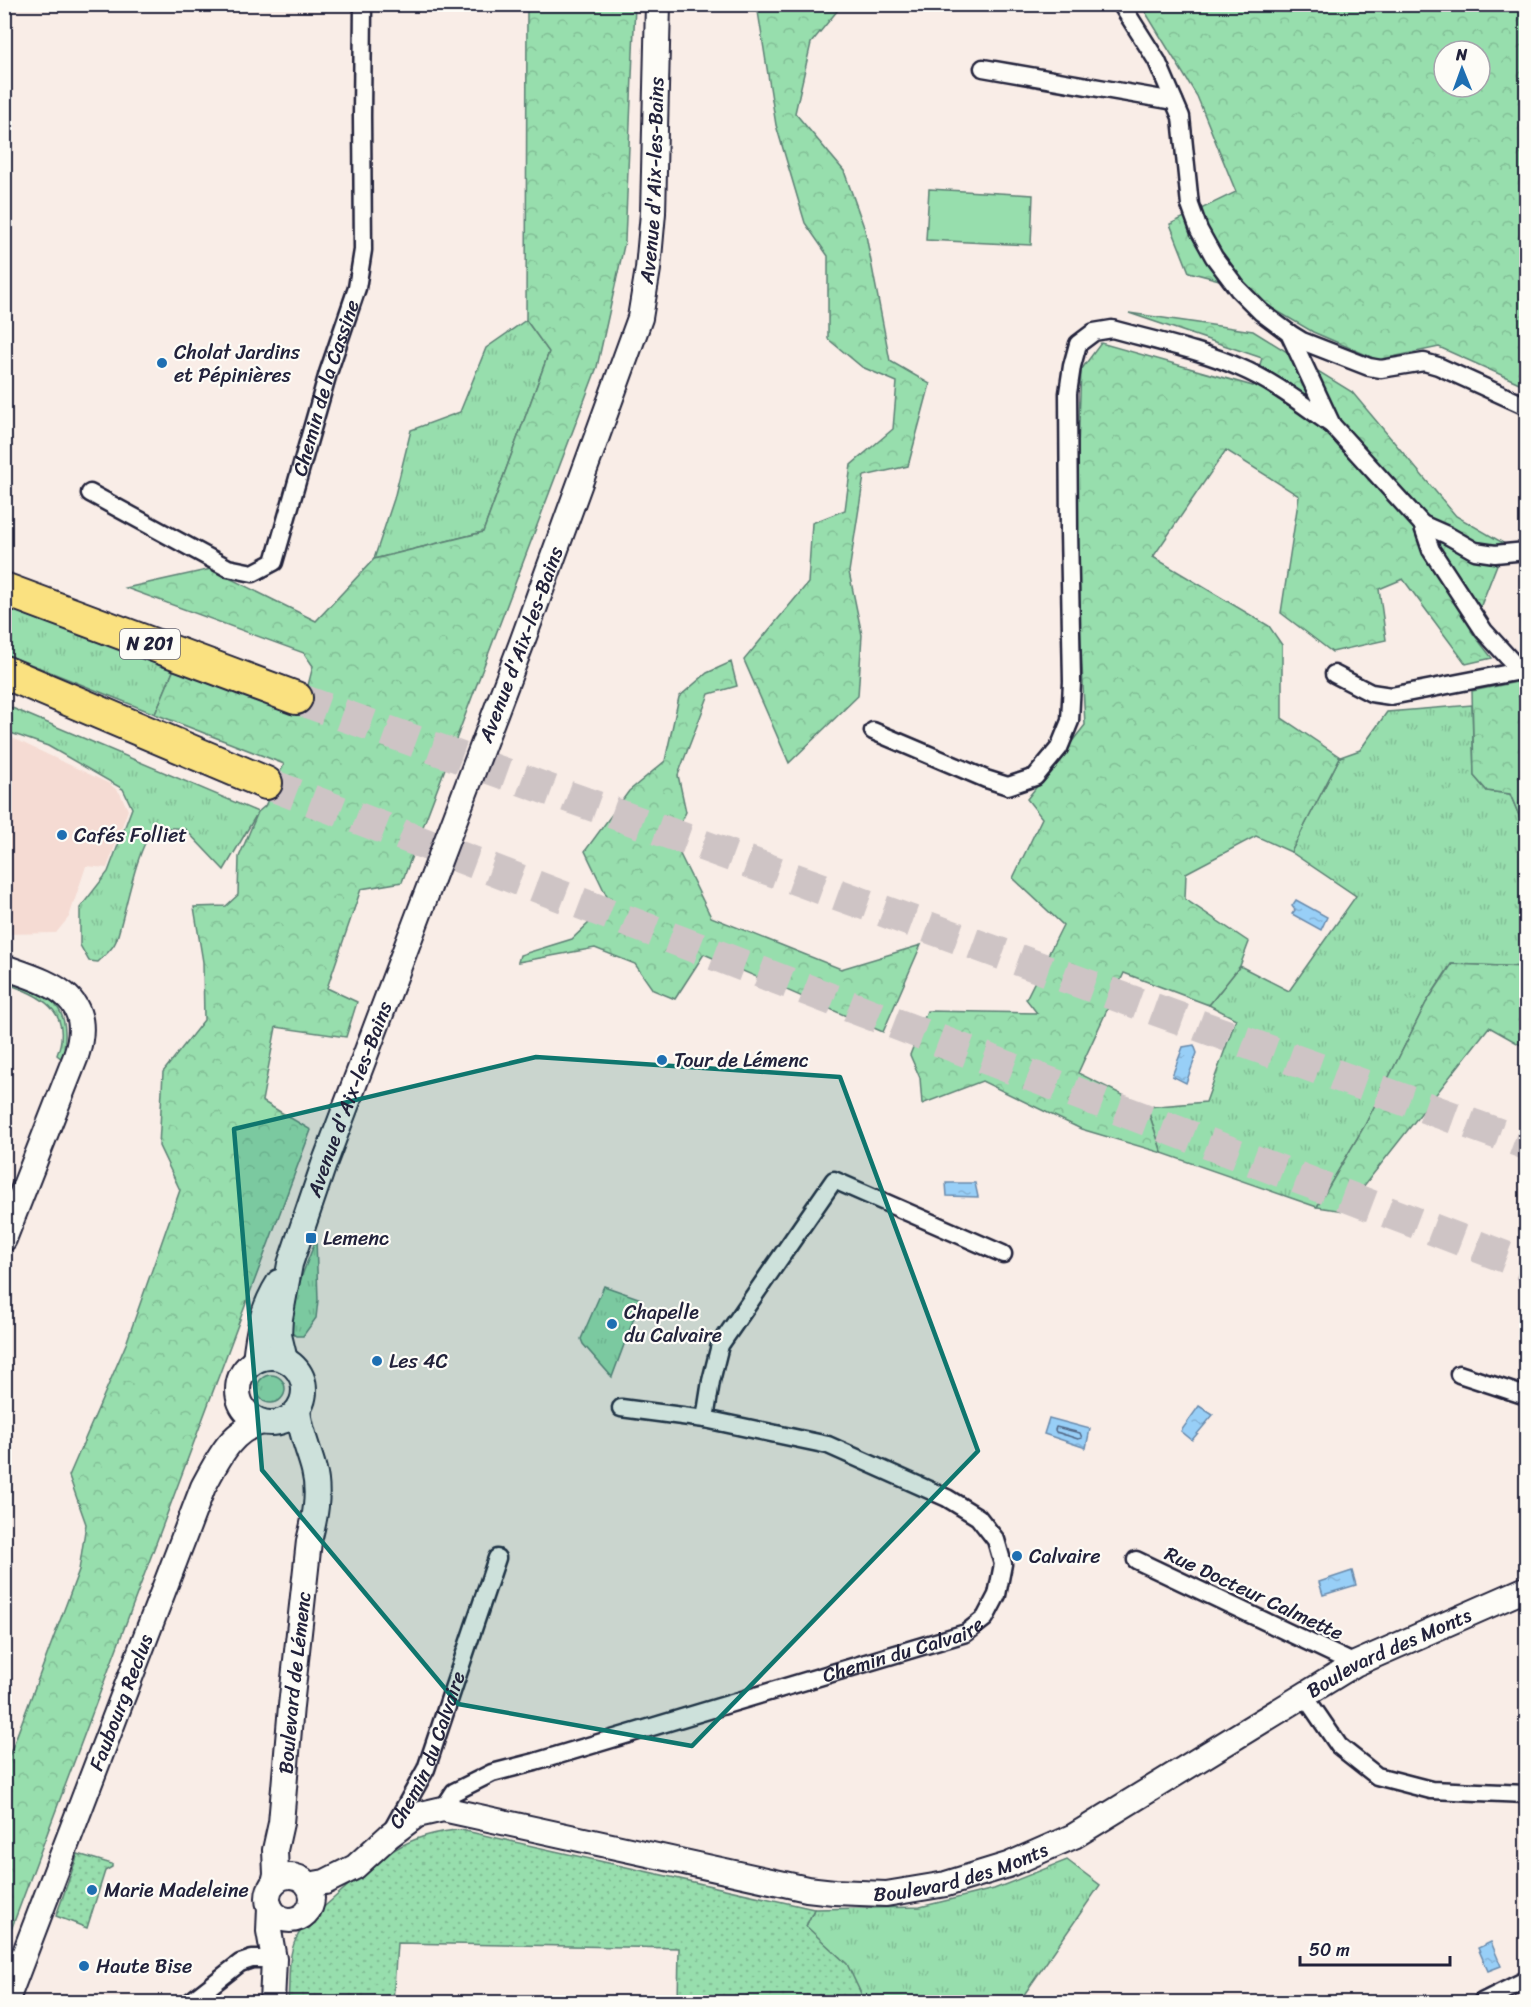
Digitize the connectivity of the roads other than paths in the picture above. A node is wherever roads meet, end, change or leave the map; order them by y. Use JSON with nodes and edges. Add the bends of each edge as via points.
{"nodes":[{"id":1,"x":363,"y":4,"type":"edge"},
{"id":2,"x":658,"y":4,"type":"edge"},
{"id":3,"x":1121,"y":4,"type":"edge"},
{"id":4,"x":983,"y":68,"type":"dead end"},
{"id":5,"x":1174,"y":101,"type":"junction"},
{"id":6,"x":1289,"y":333,"type":"junction"},
{"id":7,"x":1527,"y":406,"type":"edge"},
{"id":8,"x":1332,"y":425,"type":"junction"},
{"id":9,"x":90,"y":493,"type":"dead end"},
{"id":10,"x":1422,"y":524,"type":"junction"},
{"id":11,"x":1527,"y":551,"type":"edge"},
{"id":12,"x":4,"y":589,"type":"edge"},
{"id":13,"x":4,"y":672,"type":"edge"},
{"id":14,"x":1334,"y":674,"type":"dead end"},
{"id":15,"x":1523,"y":674,"type":"edge"},
{"id":16,"x":296,"y":698,"type":"tunnel mouth"},
{"id":17,"x":873,"y":731,"type":"dead end"},
{"id":18,"x":266,"y":783,"type":"tunnel mouth"},
{"id":19,"x":4,"y":967,"type":"edge"},
{"id":20,"x":4,"y":1239,"type":"edge"},
{"id":21,"x":1003,"y":1254,"type":"dead end"},
{"id":22,"x":290,"y":1264,"type":"junction"},
{"id":23,"x":285,"y":1360,"type":"junction"},
{"id":24,"x":255,"y":1361,"type":"junction"},
{"id":25,"x":1459,"y":1374,"type":"dead end"},
{"id":26,"x":1527,"y":1396,"type":"edge"},
{"id":27,"x":621,"y":1408,"type":"dead end"},
{"id":28,"x":298,"y":1410,"type":"junction"},
{"id":29,"x":705,"y":1419,"type":"junction"},
{"id":30,"x":267,"y":1423,"type":"junction"},
{"id":31,"x":309,"y":1541,"type":"junction"},
{"id":32,"x":497,"y":1558,"type":"dead end"},
{"id":33,"x":1136,"y":1560,"type":"dead end"},
{"id":34,"x":1527,"y":1589,"type":"edge"},
{"id":35,"x":1355,"y":1664,"type":"junction"},
{"id":36,"x":1304,"y":1695,"type":"junction"},
{"id":37,"x":1527,"y":1794,"type":"edge"},
{"id":38,"x":443,"y":1809,"type":"junction"},
{"id":39,"x":389,"y":1836,"type":"junction"},
{"id":40,"x":296,"y":1894,"type":"junction"},
{"id":41,"x":273,"y":1959,"type":"junction"},
{"id":42,"x":1527,"y":1980,"type":"edge"},
{"id":43,"x":6,"y":2002,"type":"edge"},
{"id":44,"x":190,"y":2002,"type":"edge"},
{"id":45,"x":272,"y":2002,"type":"edge"},
{"id":46,"x":1482,"y":2002,"type":"edge"}],
"edges":[{"from":1,"to":9,"type":"street","name":"Chemin de la Cassine","via":[[363,250],[357,288],[328,373],[274,562],[253,573],[228,568]]},
{"from":2,"to":22,"type":"main road","name":"Avenue d'Aix-les-Bains","via":[[653,213],[640,318]]},
{"from":3,"to":5,"type":"street","via":[[1157,61]]},
{"from":4,"to":5,"type":"street"},
{"from":5,"to":6,"type":"street","via":[[1181,117],[1190,205],[1199,230],[1238,289]]},
{"from":6,"to":7,"type":"street","via":[[1369,367],[1381,369],[1424,362],[1438,366]]},
{"from":6,"to":8,"type":"street"},
{"from":8,"to":10,"type":"street"},
{"from":8,"to":17,"type":"street","via":[[1265,380],[1214,357],[1112,329],[1094,332],[1078,344],[1068,393],[1072,682],[1070,721],[1059,748],[1035,777],[1008,786]]},
{"from":10,"to":11,"type":"street","via":[[1474,550],[1495,555]]},
{"from":10,"to":15,"type":"street","via":[[1431,550],[1484,631]]},
{"from":12,"to":16,"type":"highway","number":"N 201"},
{"from":13,"to":18,"type":"highway"},
{"from":14,"to":15,"type":"street","via":[[1371,693],[1391,696]]},
{"from":19,"to":20,"type":"main road","via":[[57,987],[71,998],[81,1018],[81,1042]]},
{"from":21,"to":29,"type":"street","via":[[834,1180],[720,1345]]},
{"from":22,"to":23,"type":"main road","name":"Avenue d'Aix-les-Bains","via":[[279,1335]]},
{"from":22,"to":24,"type":"main road","name":"Avenue d'Aix-les-Bains","via":[[262,1315]]},
{"from":23,"to":24,"type":"main road","via":[[275,1357]]},
{"from":23,"to":28,"type":"main road","via":[[302,1377],[303,1400]]},
{"from":24,"to":30,"type":"main road","via":[[240,1377],[238,1397],[251,1417]]},
{"from":25,"to":26,"type":"street"},
{"from":27,"to":29,"type":"street","name":"Chemin du Calvaire"},
{"from":28,"to":30,"type":"main road","via":[[282,1422]]},
{"from":28,"to":31,"type":"main road","name":"Boulevard de Lémenc","via":[[317,1486],[316,1515]]},
{"from":29,"to":38,"type":"street","name":"Chemin du Calvaire","via":[[828,1444],[947,1498],[978,1517],[996,1540],[1003,1564],[997,1595],[985,1618],[966,1633],[492,1773],[454,1792]]},
{"from":30,"to":31,"type":"main road","name":"Boulevard de Lémenc","via":[[302,1466]]},
{"from":30,"to":43,"type":"main road","name":"Faubourg Reclus","via":[[250,1426],[226,1446],[203,1487]]},
{"from":31,"to":40,"type":"main road","name":"Boulevard de Lémenc","via":[[281,1823],[275,1850],[276,1874]]},
{"from":32,"to":39,"type":"street","name":"Chemin du Calvaire","via":[[426,1769]]},
{"from":33,"to":35,"type":"street","name":"Rue Docteur Calmette"},
{"from":34,"to":35,"type":"main road","name":"Boulevard des Monts"},
{"from":35,"to":36,"type":"main road","name":"Boulevard des Monts"},
{"from":36,"to":37,"type":"street","via":[[1340,1746],[1377,1776],[1431,1790]]},
{"from":36,"to":38,"type":"main road","name":"Boulevard des Monts","via":[[1074,1836],[1008,1865],[946,1884],[886,1893],[807,1889]]},
{"from":38,"to":39,"type":"main road","name":"Boulevard des Monts","via":[[417,1815]]},
{"from":39,"to":40,"type":"main road","name":"Boulevard des Monts","via":[[354,1867],[344,1884],[319,1904]]},
{"from":40,"to":41,"type":"main road"},
{"from":40,"to":41,"type":"main road","via":[[286,1919],[270,1907]]},
{"from":41,"to":44,"type":"street","via":[[240,1963]]},
{"from":41,"to":45,"type":"main road"},
{"from":42,"to":46,"type":"street"}]}
